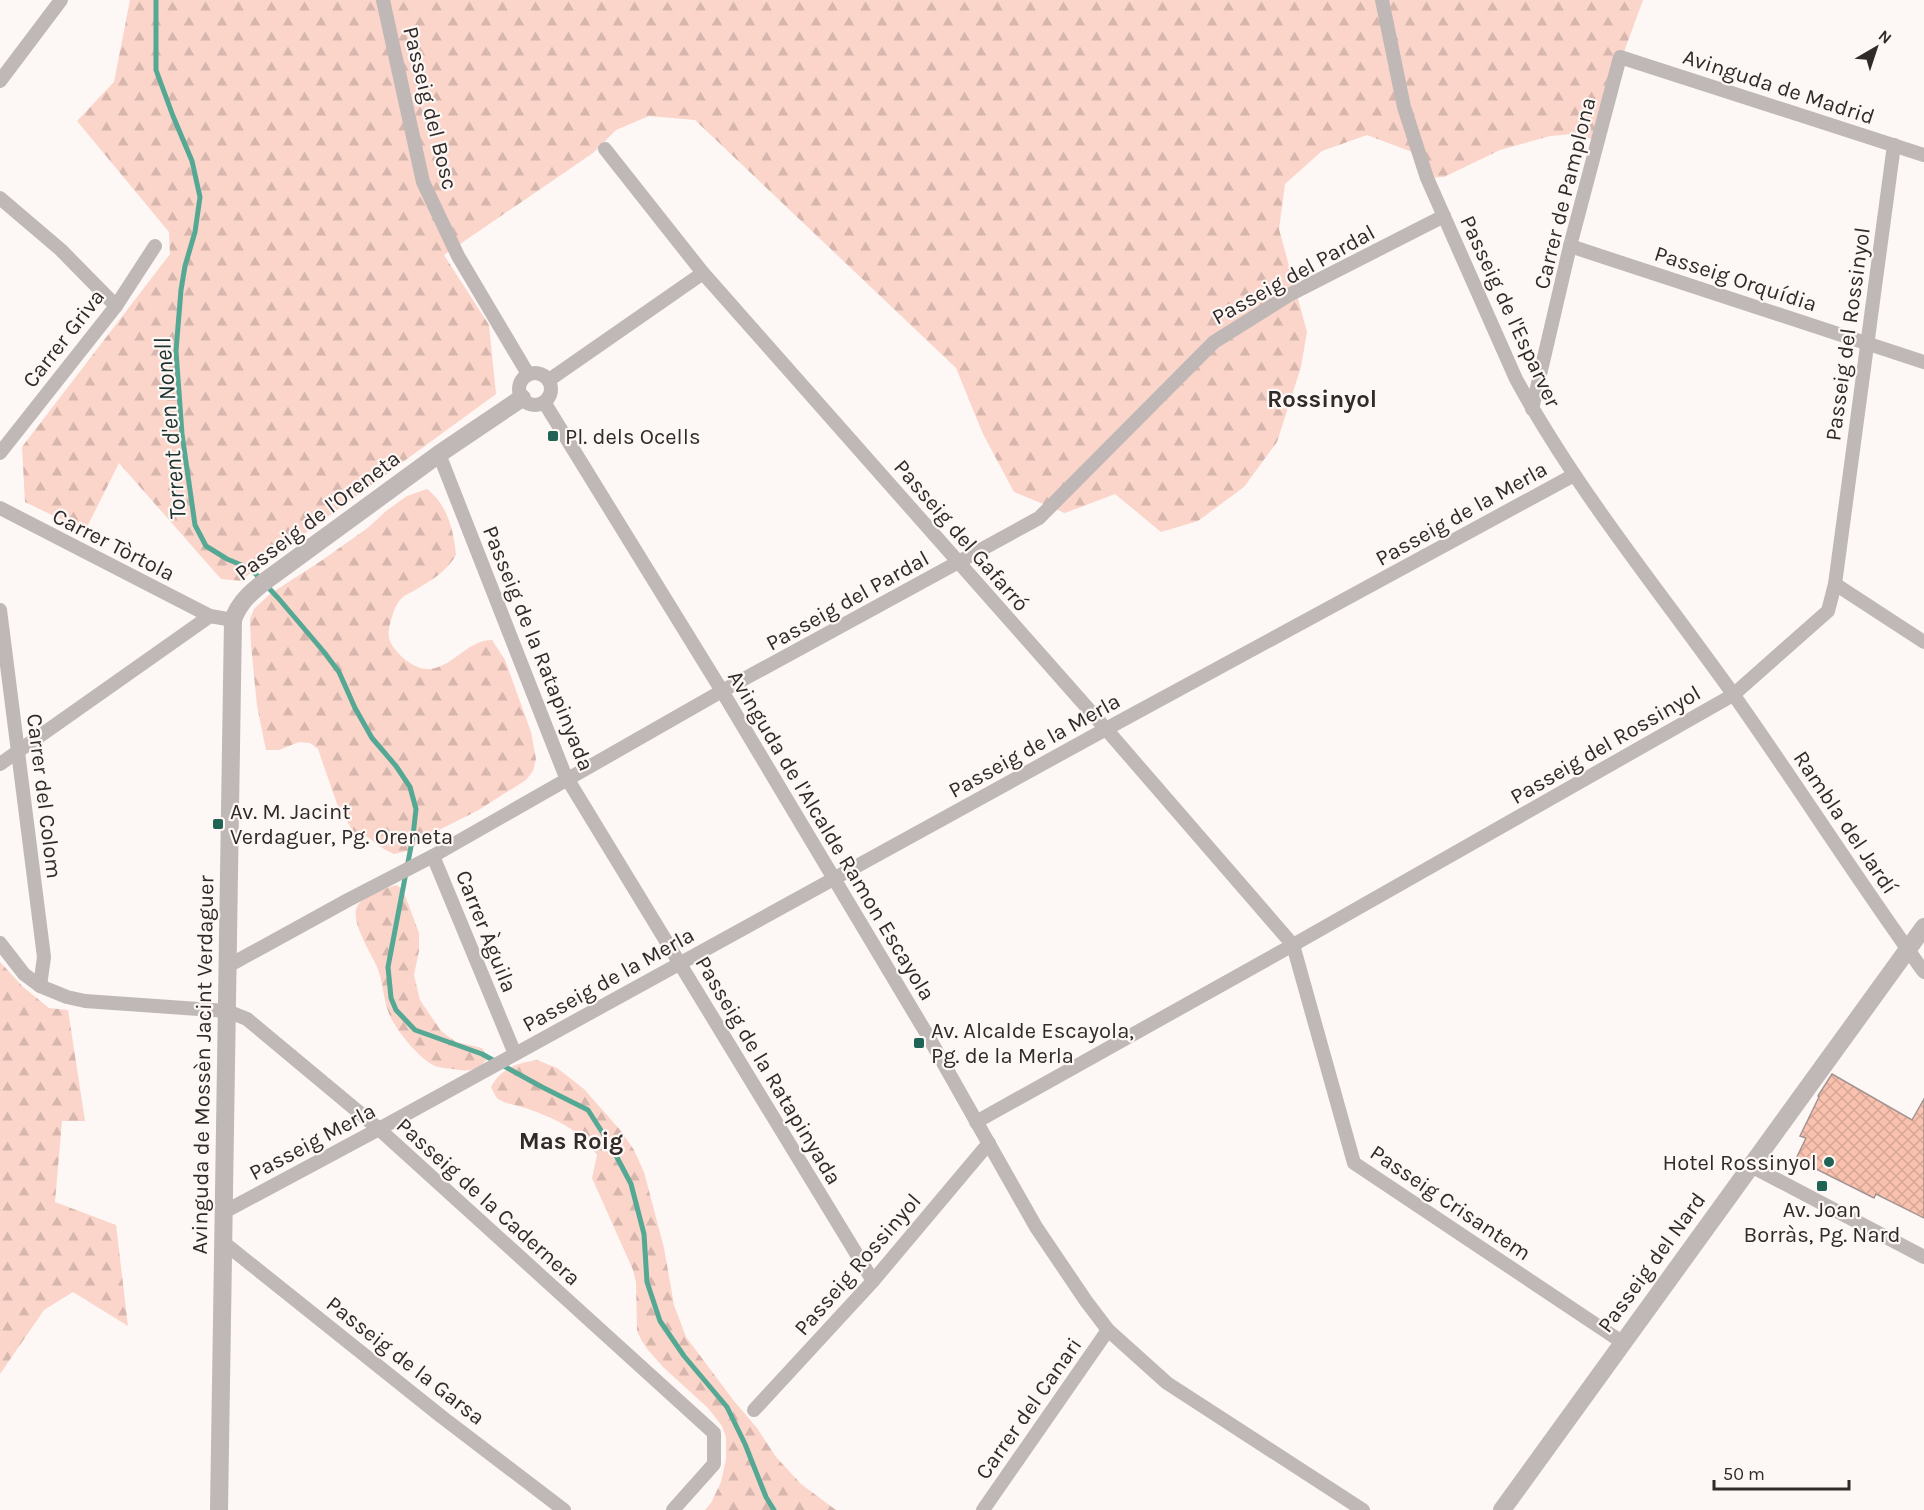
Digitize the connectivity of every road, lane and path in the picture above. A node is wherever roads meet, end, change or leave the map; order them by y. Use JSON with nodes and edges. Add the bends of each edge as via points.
{"nodes":[{"id":1,"x":61,"y":0,"type":"edge"},
{"id":2,"x":383,"y":0,"type":"edge"},
{"id":3,"x":1382,"y":0,"type":"edge"},
{"id":4,"x":1620,"y":57,"type":"joint"},
{"id":5,"x":0,"y":81,"type":"edge"},
{"id":6,"x":1894,"y":145,"type":"junction"},
{"id":7,"x":605,"y":149,"type":"dead end"},
{"id":8,"x":1924,"y":155,"type":"edge"},
{"id":9,"x":0,"y":198,"type":"edge"},
{"id":10,"x":1444,"y":216,"type":"junction"},
{"id":11,"x":155,"y":246,"type":"dead end"},
{"id":12,"x":1570,"y":246,"type":"junction"},
{"id":13,"x":703,"y":273,"type":"junction"},
{"id":14,"x":116,"y":306,"type":"junction"},
{"id":15,"x":1867,"y":344,"type":"junction"},
{"id":16,"x":1924,"y":362,"type":"edge"},
{"id":17,"x":528,"y":374,"type":"junction"},
{"id":18,"x":549,"y":380,"type":"junction"},
{"id":19,"x":522,"y":398,"type":"junction"},
{"id":20,"x":544,"y":402,"type":"junction"},
{"id":21,"x":1532,"y":409,"type":"junction"},
{"id":22,"x":0,"y":453,"type":"edge"},
{"id":23,"x":439,"y":454,"type":"junction"},
{"id":24,"x":1574,"y":475,"type":"junction"},
{"id":25,"x":0,"y":508,"type":"edge"},
{"id":26,"x":959,"y":562,"type":"junction"},
{"id":27,"x":1835,"y":584,"type":"junction"},
{"id":28,"x":0,"y":610,"type":"edge"},
{"id":29,"x":210,"y":616,"type":"junction"},
{"id":30,"x":233,"y":620,"type":"junction"},
{"id":31,"x":1924,"y":642,"type":"edge"},
{"id":32,"x":722,"y":691,"type":"junction"},
{"id":33,"x":1733,"y":695,"type":"junction"},
{"id":34,"x":1106,"y":729,"type":"junction"},
{"id":35,"x":18,"y":752,"type":"junction"},
{"id":36,"x":0,"y":764,"type":"edge"},
{"id":37,"x":568,"y":780,"type":"junction"},
{"id":38,"x":434,"y":856,"type":"junction"},
{"id":39,"x":834,"y":880,"type":"junction"},
{"id":40,"x":1924,"y":927,"type":"edge"},
{"id":41,"x":0,"y":943,"type":"edge"},
{"id":42,"x":1293,"y":945,"type":"junction"},
{"id":43,"x":1908,"y":949,"type":"junction"},
{"id":44,"x":680,"y":964,"type":"junction"},
{"id":45,"x":228,"y":966,"type":"junction"},
{"id":46,"x":1924,"y":972,"type":"edge"},
{"id":47,"x":40,"y":987,"type":"junction"},
{"id":48,"x":227,"y":1011,"type":"junction"},
{"id":49,"x":515,"y":1054,"type":"junction"},
{"id":50,"x":976,"y":1122,"type":"junction"},
{"id":51,"x":379,"y":1129,"type":"junction"},
{"id":52,"x":989,"y":1143,"type":"junction"},
{"id":53,"x":1751,"y":1166,"type":"junction"},
{"id":54,"x":224,"y":1212,"type":"junction"},
{"id":55,"x":223,"y":1242,"type":"junction"},
{"id":56,"x":1924,"y":1257,"type":"edge"},
{"id":57,"x":873,"y":1281,"type":"junction"},
{"id":58,"x":1108,"y":1330,"type":"junction"},
{"id":59,"x":1622,"y":1342,"type":"junction"},
{"id":60,"x":754,"y":1410,"type":"dead end"},
{"id":61,"x":219,"y":1510,"type":"edge"},
{"id":62,"x":564,"y":1510,"type":"edge"},
{"id":63,"x":673,"y":1510,"type":"edge"},
{"id":64,"x":983,"y":1510,"type":"edge"},
{"id":65,"x":1363,"y":1510,"type":"edge"},
{"id":66,"x":1502,"y":1510,"type":"edge"}],
"edges":[{"from":1,"to":5,"type":"street"},
{"from":2,"to":17,"type":"street","name":"Passeig del Bosc","via":[[423,182],[458,256]]},
{"from":3,"to":10,"type":"street","name":"Passeig de l'Esparver","via":[[1404,106]]},
{"from":4,"to":6,"type":"street","name":"Avinguda de Madrid"},
{"from":4,"to":12,"type":"street","name":"Carrer de Pamplona"},
{"from":6,"to":8,"type":"street","name":"Avinguda de Madrid"},
{"from":6,"to":15,"type":"street","name":"Passeig del Rossinyol"},
{"from":7,"to":13,"type":"street","name":"Passeig del Gafarró"},
{"from":9,"to":14,"type":"street","via":[[61,250]]},
{"from":10,"to":21,"type":"street","name":"Passeig de l'Esparver"},
{"from":10,"to":26,"type":"street","name":"Passeig del Pardal","via":[[1289,295],[1214,342],[1039,518]]},
{"from":11,"to":14,"type":"street","name":"Carrer Griva"},
{"from":12,"to":15,"type":"street","name":"Passeig Orquídia"},
{"from":12,"to":21,"type":"street","name":"Carrer de Pamplona"},
{"from":13,"to":18,"type":"street"},
{"from":13,"to":26,"type":"street","name":"Passeig del Gafarró"},
{"from":14,"to":22,"type":"street","name":"Carrer Griva"},
{"from":15,"to":16,"type":"street","name":"Passeig Orquídia"},
{"from":15,"to":27,"type":"street","name":"Passeig del Rossinyol"},
{"from":17,"to":18,"type":"street","via":[[542,374]]},
{"from":17,"to":19,"type":"street","via":[[519,384]]},
{"from":18,"to":20,"type":"street","via":[[551,392]]},
{"from":19,"to":20,"type":"street","via":[[532,404]]},
{"from":19,"to":23,"type":"street","name":"Passeig de l'Oreneta"},
{"from":20,"to":32,"type":"street","name":"Avinguda de l'Alcalde Ramon Escayola"},
{"from":21,"to":24,"type":"street","name":"Passeig de l'Esparver"},
{"from":23,"to":30,"type":"street","name":"Passeig de l'Oreneta","via":[[262,584],[237,608]]},
{"from":23,"to":37,"type":"street","name":"Passeig de la Ratapinyada"},
{"from":24,"to":33,"type":"street","name":"Passeig de l'Esparver"},
{"from":24,"to":34,"type":"street","name":"Passeig de la Merla"},
{"from":25,"to":29,"type":"street","name":"Carrer Tòrtola"},
{"from":26,"to":32,"type":"street","name":"Passeig del Pardal"},
{"from":26,"to":34,"type":"street","name":"Passeig del Gafarró"},
{"from":27,"to":31,"type":"street"},
{"from":27,"to":33,"type":"street","name":"Passeig del Rossinyol","via":[[1828,611]]},
{"from":28,"to":35,"type":"street","name":"Carrer del Colom"},
{"from":29,"to":30,"type":"street"},
{"from":29,"to":35,"type":"street"},
{"from":30,"to":45,"type":"street","name":"Avinguda de Mossèn Jacint Verdaguer"},
{"from":32,"to":37,"type":"street","name":"Passeig del Pardal"},
{"from":32,"to":39,"type":"street","name":"Avinguda de l'Alcalde Ramon Escayola"},
{"from":33,"to":42,"type":"street","name":"Passeig del Rossinyol"},
{"from":33,"to":43,"type":"street","name":"Rambla del Jardí"},
{"from":34,"to":39,"type":"street","name":"Passeig de la Merla"},
{"from":34,"to":42,"type":"street","name":"Passeig del Gafarró"},
{"from":35,"to":36,"type":"street"},
{"from":35,"to":47,"type":"street","name":"Carrer del Colom","via":[[44,957]]},
{"from":37,"to":38,"type":"street","name":"Passeig del Pardal"},
{"from":37,"to":44,"type":"street","name":"Passeig de la Ratapinyada"},
{"from":38,"to":45,"type":"street","name":"Passeig del Pardal"},
{"from":38,"to":49,"type":"street","name":"Carrer Àguila"},
{"from":39,"to":44,"type":"street","name":"Passeig de la Merla"},
{"from":39,"to":50,"type":"street","name":"Avinguda de l'Alcalde Ramon Escayola"},
{"from":40,"to":43,"type":"street","name":"Passeig del Nard"},
{"from":41,"to":47,"type":"street","via":[[24,974]]},
{"from":42,"to":50,"type":"street","name":"Passeig del Rossinyol"},
{"from":42,"to":59,"type":"street","name":"Passeig Crisantem","via":[[1354,1163]]},
{"from":43,"to":46,"type":"street","name":"Rambla del Jardí"},
{"from":43,"to":53,"type":"street","name":"Passeig del Nard"},
{"from":44,"to":49,"type":"street","name":"Passeig de la Merla"},
{"from":44,"to":57,"type":"street","name":"Passeig de la Ratapinyada"},
{"from":45,"to":48,"type":"street","name":"Avinguda de Mossèn Jacint Verdaguer"},
{"from":47,"to":48,"type":"street","via":[[85,1001]]},
{"from":48,"to":51,"type":"street","name":"Passeig de la Cadernera","via":[[247,1019]]},
{"from":48,"to":54,"type":"street","name":"Avinguda de Mossèn Jacint Verdaguer"},
{"from":49,"to":51,"type":"street","name":"Passeig Merla"},
{"from":50,"to":52,"type":"street","name":"Avinguda de l'Alcalde Ramon Escayola"},
{"from":51,"to":54,"type":"street","name":"Passeig Merla"},
{"from":51,"to":63,"type":"street","name":"Passeig de la Cadernera","via":[[714,1433],[714,1464]]},
{"from":52,"to":57,"type":"street","name":"Passeig Rossinyol"},
{"from":52,"to":58,"type":"street","name":"Avinguda de l'Alcalde Ramon Escayola","via":[[1036,1227]]},
{"from":53,"to":56,"type":"street"},
{"from":53,"to":59,"type":"street","name":"Passeig del Nard"},
{"from":54,"to":55,"type":"street","name":"Avinguda de Mossèn Jacint Verdaguer"},
{"from":55,"to":61,"type":"street","name":"Avinguda de Mossèn Jacint Verdaguer"},
{"from":55,"to":62,"type":"street","name":"Passeig de la Garsa"},
{"from":57,"to":60,"type":"street","name":"Passeig Rossinyol"},
{"from":58,"to":64,"type":"street","name":"Carrer del Canari"},
{"from":58,"to":65,"type":"street","name":"Avinguda de l'Alcalde Ramon Escayola","via":[[1167,1383]]},
{"from":59,"to":66,"type":"street","name":"Passeig del Nard"}]}
